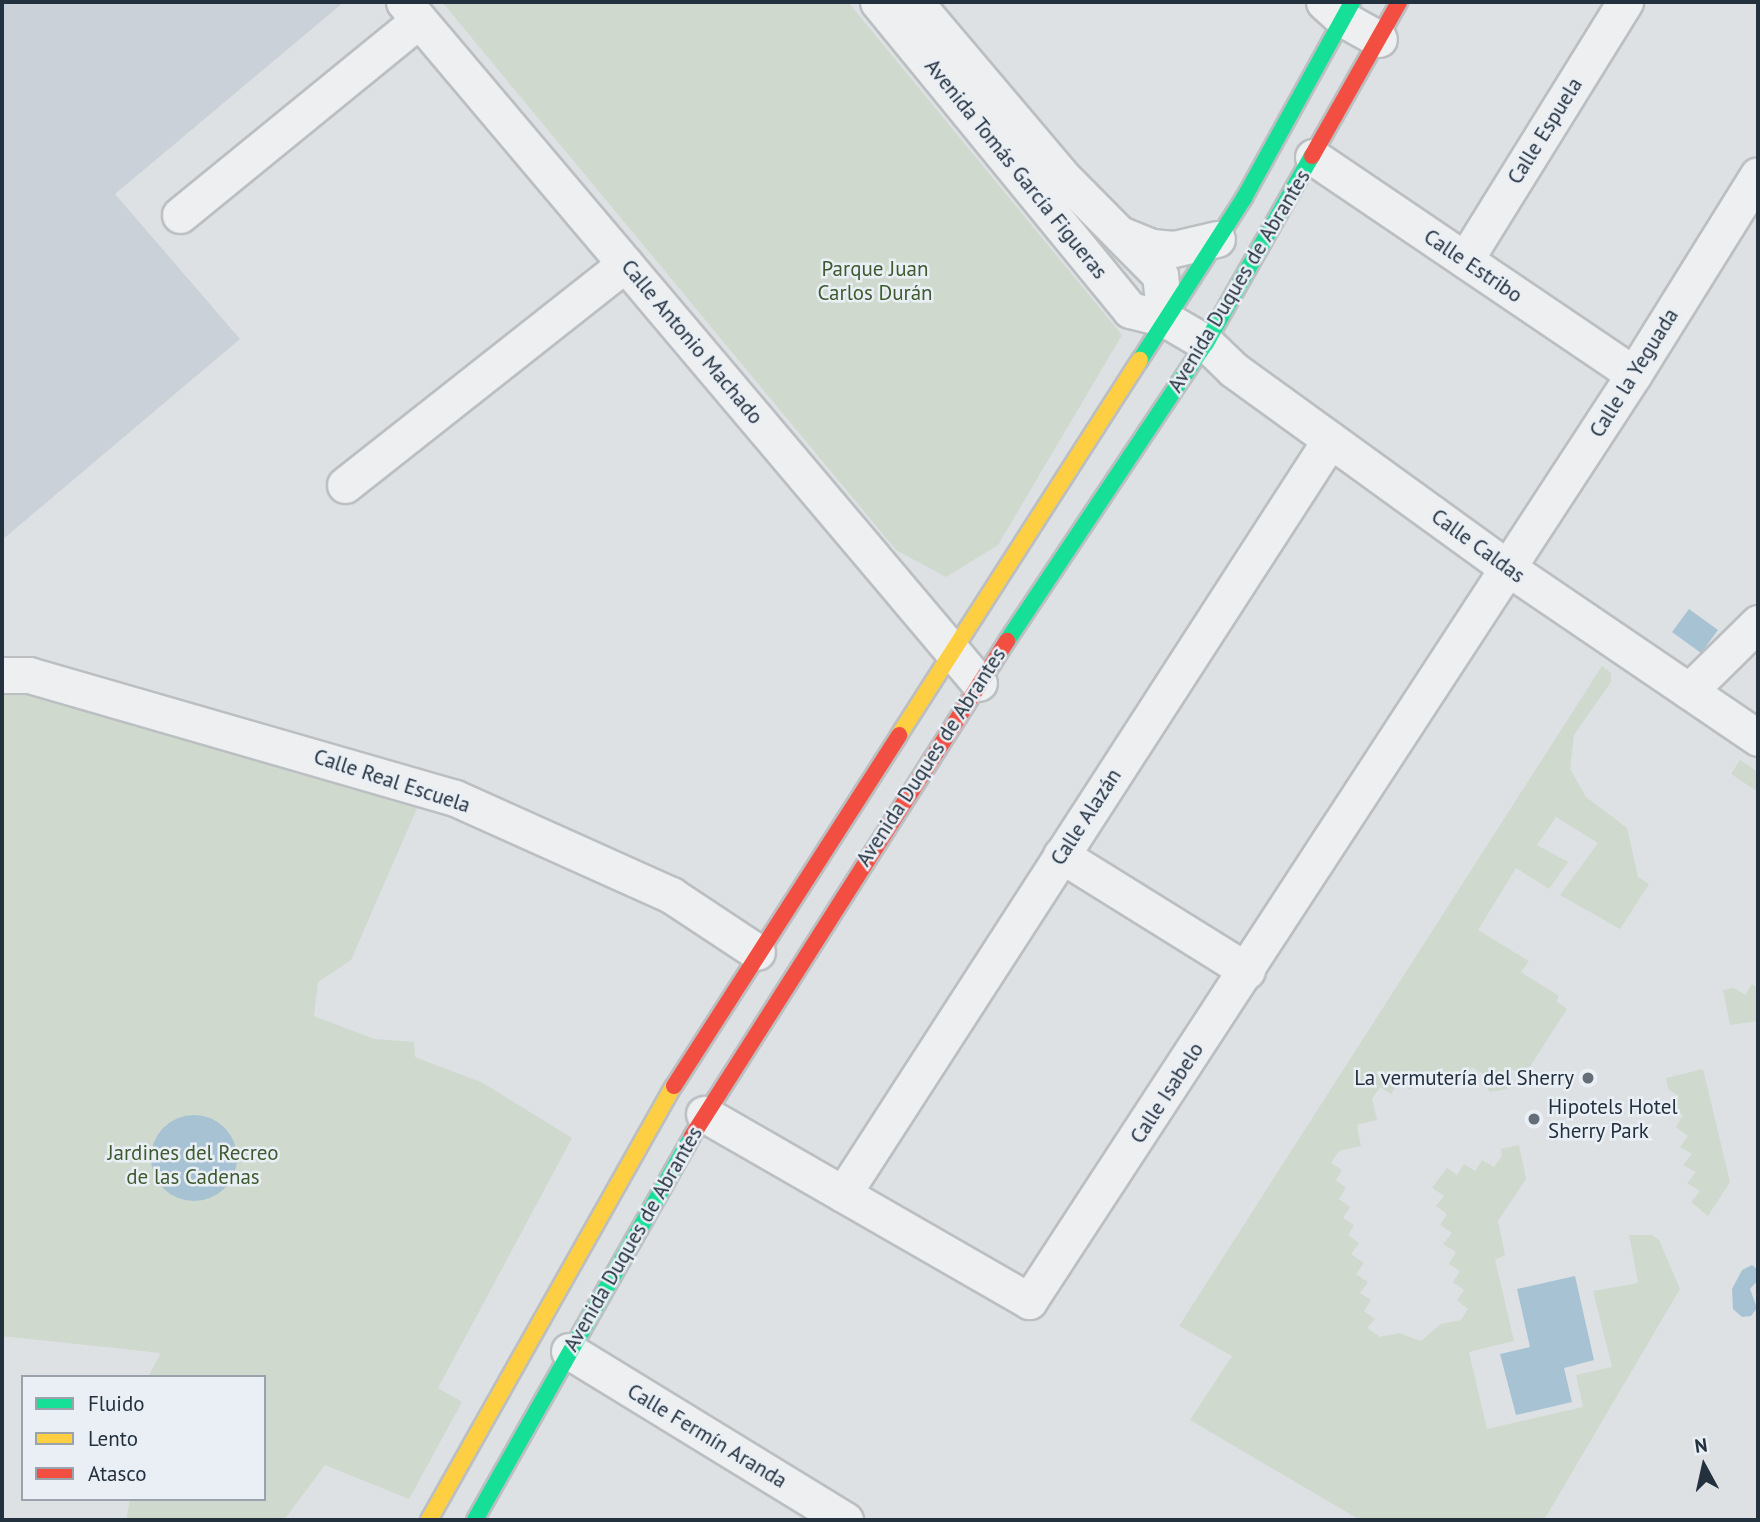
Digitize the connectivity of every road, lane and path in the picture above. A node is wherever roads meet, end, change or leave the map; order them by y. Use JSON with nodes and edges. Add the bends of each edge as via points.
{"nodes":[{"id":1,"x":878,"y":2,"type":"edge"},
{"id":2,"x":915,"y":2,"type":"edge"},
{"id":3,"x":1399,"y":2,"type":"edge"},
{"id":4,"x":1625,"y":2,"type":"edge"},
{"id":5,"x":1340,"y":8,"type":"edge"},
{"id":6,"x":411,"y":11,"type":"edge"},
{"id":7,"x":1379,"y":39,"type":"junction"},
{"id":8,"x":1313,"y":157,"type":"junction"},
{"id":9,"x":1758,"y":175,"type":"edge"},
{"id":10,"x":180,"y":215,"type":"dead end"},
{"id":11,"x":1119,"y":234,"type":"junction"},
{"id":12,"x":1217,"y":239,"type":"junction"},
{"id":13,"x":1465,"y":260,"type":"junction"},
{"id":14,"x":625,"y":264,"type":"junction"},
{"id":15,"x":1165,"y":319,"type":"junction"},
{"id":16,"x":1206,"y":343,"type":"junction"},
{"id":17,"x":1634,"y":374,"type":"junction"},
{"id":18,"x":1330,"y":440,"type":"junction"},
{"id":19,"x":345,"y":485,"type":"dead end"},
{"id":20,"x":1508,"y":568,"type":"junction"},
{"id":21,"x":1758,"y":623,"type":"edge"},
{"id":22,"x":952,"y":650,"type":"junction"},
{"id":23,"x":2,"y":676,"type":"edge"},
{"id":24,"x":979,"y":684,"type":"junction"},
{"id":25,"x":1689,"y":691,"type":"junction"},
{"id":26,"x":1758,"y":737,"type":"edge"},
{"id":27,"x":1061,"y":855,"type":"junction"},
{"id":28,"x":757,"y":952,"type":"junction"},
{"id":29,"x":1247,"y":971,"type":"junction"},
{"id":30,"x":704,"y":1114,"type":"junction"},
{"id":31,"x":844,"y":1194,"type":"junction"},
{"id":32,"x":569,"y":1351,"type":"junction"},
{"id":33,"x":429,"y":1520,"type":"edge"},
{"id":34,"x":475,"y":1520,"type":"edge"},
{"id":35,"x":845,"y":1520,"type":"edge"}],
"edges":[{"from":1,"to":15,"type":"street","name":"Avenida Tomás García Figueras","via":[[1130,310]]},
{"from":2,"to":11,"type":"street","name":"Avenida Tomás García Figueras","via":[[1061,175]]},
{"from":3,"to":7,"type":"street","name":"Avenida Duques de Abrantes"},
{"from":4,"to":13,"type":"street","name":"Calle Espuela"},
{"from":5,"to":7,"type":"street"},
{"from":5,"to":12,"type":"street","name":"Avenida Duques de Abrantes"},
{"from":6,"to":10,"type":"street"},
{"from":6,"to":14,"type":"street","name":"Calle Antonio Machado"},
{"from":7,"to":8,"type":"street","name":"Avenida Duques de Abrantes"},
{"from":8,"to":13,"type":"street","name":"Calle Estribo"},
{"from":8,"to":16,"type":"street","name":"Avenida Duques de Abrantes"},
{"from":9,"to":17,"type":"street","name":"Calle la Yeguada"},
{"from":11,"to":12,"type":"street","name":"Avenida Tomás García Figueras","via":[[1152,247],[1174,249]]},
{"from":11,"to":15,"type":"street","name":"Avenida Tomás García Figueras","via":[[1160,275]]},
{"from":12,"to":15,"type":"street","name":"Avenida Duques de Abrantes"},
{"from":13,"to":17,"type":"street","name":"Calle Estribo"},
{"from":14,"to":19,"type":"street"},
{"from":14,"to":22,"type":"street","name":"Calle Antonio Machado"},
{"from":15,"to":16,"type":"street","name":"Avenida Tomás García Figueras"},
{"from":15,"to":22,"type":"street","name":"Avenida Duques de Abrantes"},
{"from":16,"to":18,"type":"street","name":"Calle Caldas","via":[[1234,370]]},
{"from":16,"to":24,"type":"street","name":"Avenida Duques de Abrantes"},
{"from":17,"to":20,"type":"street","name":"Calle la Yeguada"},
{"from":18,"to":20,"type":"street","name":"Calle Caldas"},
{"from":18,"to":27,"type":"street","name":"Calle Alazán"},
{"from":20,"to":25,"type":"street","name":"Calle Caldas"},
{"from":20,"to":29,"type":"street","name":"Calle Isabelo"},
{"from":21,"to":25,"type":"street"},
{"from":22,"to":24,"type":"street","name":"Calle Antonio Machado"},
{"from":22,"to":28,"type":"street","name":"Avenida Duques de Abrantes"},
{"from":23,"to":28,"type":"street","name":"Calle Real Escuela","via":[[29,675],[455,798],[671,895]]},
{"from":24,"to":30,"type":"street","name":"Avenida Duques de Abrantes"},
{"from":25,"to":26,"type":"street","name":"Calle Caldas"},
{"from":27,"to":29,"type":"street"},
{"from":27,"to":31,"type":"street","name":"Calle Alazán"},
{"from":28,"to":33,"type":"street","name":"Avenida Duques de Abrantes","via":[[670,1093]]},
{"from":29,"to":31,"type":"street","name":"Calle Isabelo","via":[[1029,1301]]},
{"from":30,"to":31,"type":"street","name":"Calle Isabelo"},
{"from":30,"to":32,"type":"street","name":"Avenida Duques de Abrantes"},
{"from":32,"to":34,"type":"street","name":"Avenida Duques de Abrantes"},
{"from":32,"to":35,"type":"street","name":"Calle Fermín Aranda"}]}
